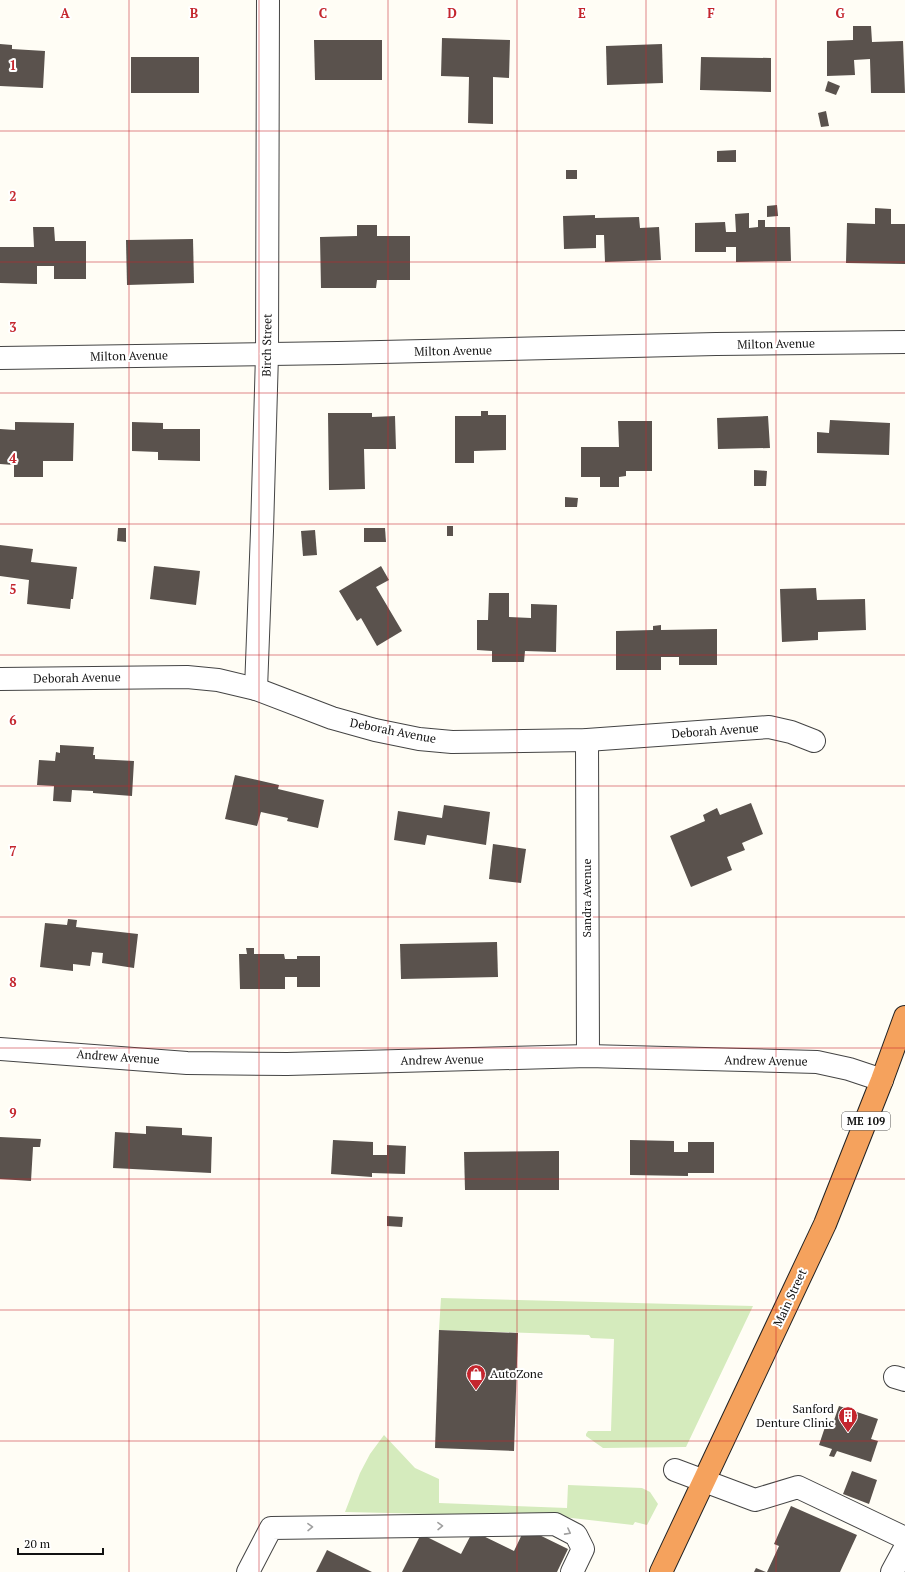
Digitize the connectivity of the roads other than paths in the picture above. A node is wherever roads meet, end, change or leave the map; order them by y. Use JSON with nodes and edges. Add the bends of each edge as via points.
{"nodes":[{"id":1,"x":268,"y":0,"type":"edge"},
{"id":2,"x":905,"y":342,"type":"edge"},
{"id":3,"x":267,"y":354,"type":"junction"},
{"id":4,"x":0,"y":358,"type":"edge"},
{"id":5,"x":0,"y":679,"type":"edge"},
{"id":6,"x":256,"y":689,"type":"junction"},
{"id":7,"x":587,"y":740,"type":"junction"},
{"id":8,"x":814,"y":741,"type":"dead end"},
{"id":9,"x":904,"y":1027,"type":"edge"},
{"id":10,"x":0,"y":1049,"type":"edge"},
{"id":11,"x":588,"y":1056,"type":"junction"},
{"id":12,"x":882,"y":1080,"type":"junction"},
{"id":13,"x":675,"y":1470,"type":"dead end"},
{"id":14,"x":704,"y":1482,"type":"junction"},
{"id":15,"x":905,"y":1538,"type":"edge"},
{"id":16,"x":905,"y":1548,"type":"edge"},
{"id":17,"x":248,"y":1572,"type":"edge"},
{"id":18,"x":572,"y":1572,"type":"edge"},
{"id":19,"x":660,"y":1572,"type":"edge"},
{"id":20,"x":892,"y":1572,"type":"edge"}],
"edges":[{"from":1,"to":3,"type":"street","name":"Birch Street"},
{"from":2,"to":3,"type":"street","name":"Milton Avenue"},
{"from":3,"to":4,"type":"street","name":"Milton Avenue"},
{"from":3,"to":6,"type":"street","name":"Birch Street"},
{"from":5,"to":6,"type":"street","name":"Deborah Avenue","via":[[187,677],[218,680]]},
{"from":6,"to":7,"type":"street","name":"Deborah Avenue","via":[[332,718],[419,739],[452,742]]},
{"from":7,"to":8,"type":"street","name":"Deborah Avenue","via":[[769,727]]},
{"from":7,"to":11,"type":"street","name":"Sandra Avenue"},
{"from":9,"to":12,"type":"highway","name":"Main Street","number":"ME 109"},
{"from":10,"to":11,"type":"street","name":"Andrew Avenue","via":[[187,1063],[287,1064]]},
{"from":11,"to":12,"type":"street","name":"Andrew Avenue","via":[[817,1062]]},
{"from":12,"to":14,"type":"highway","name":"Main Street","number":"ME 109","via":[[825,1224]]},
{"from":13,"to":14,"type":"street"},
{"from":14,"to":15,"type":"street","via":[[755,1500],[798,1487]]},
{"from":14,"to":19,"type":"highway","name":"Main Street","number":"ME 109"},
{"from":16,"to":20,"type":"street"},
{"from":17,"to":18,"type":"street","one_way":true,"via":[[271,1528],[555,1524],[576,1536],[583,1549]]}]}
